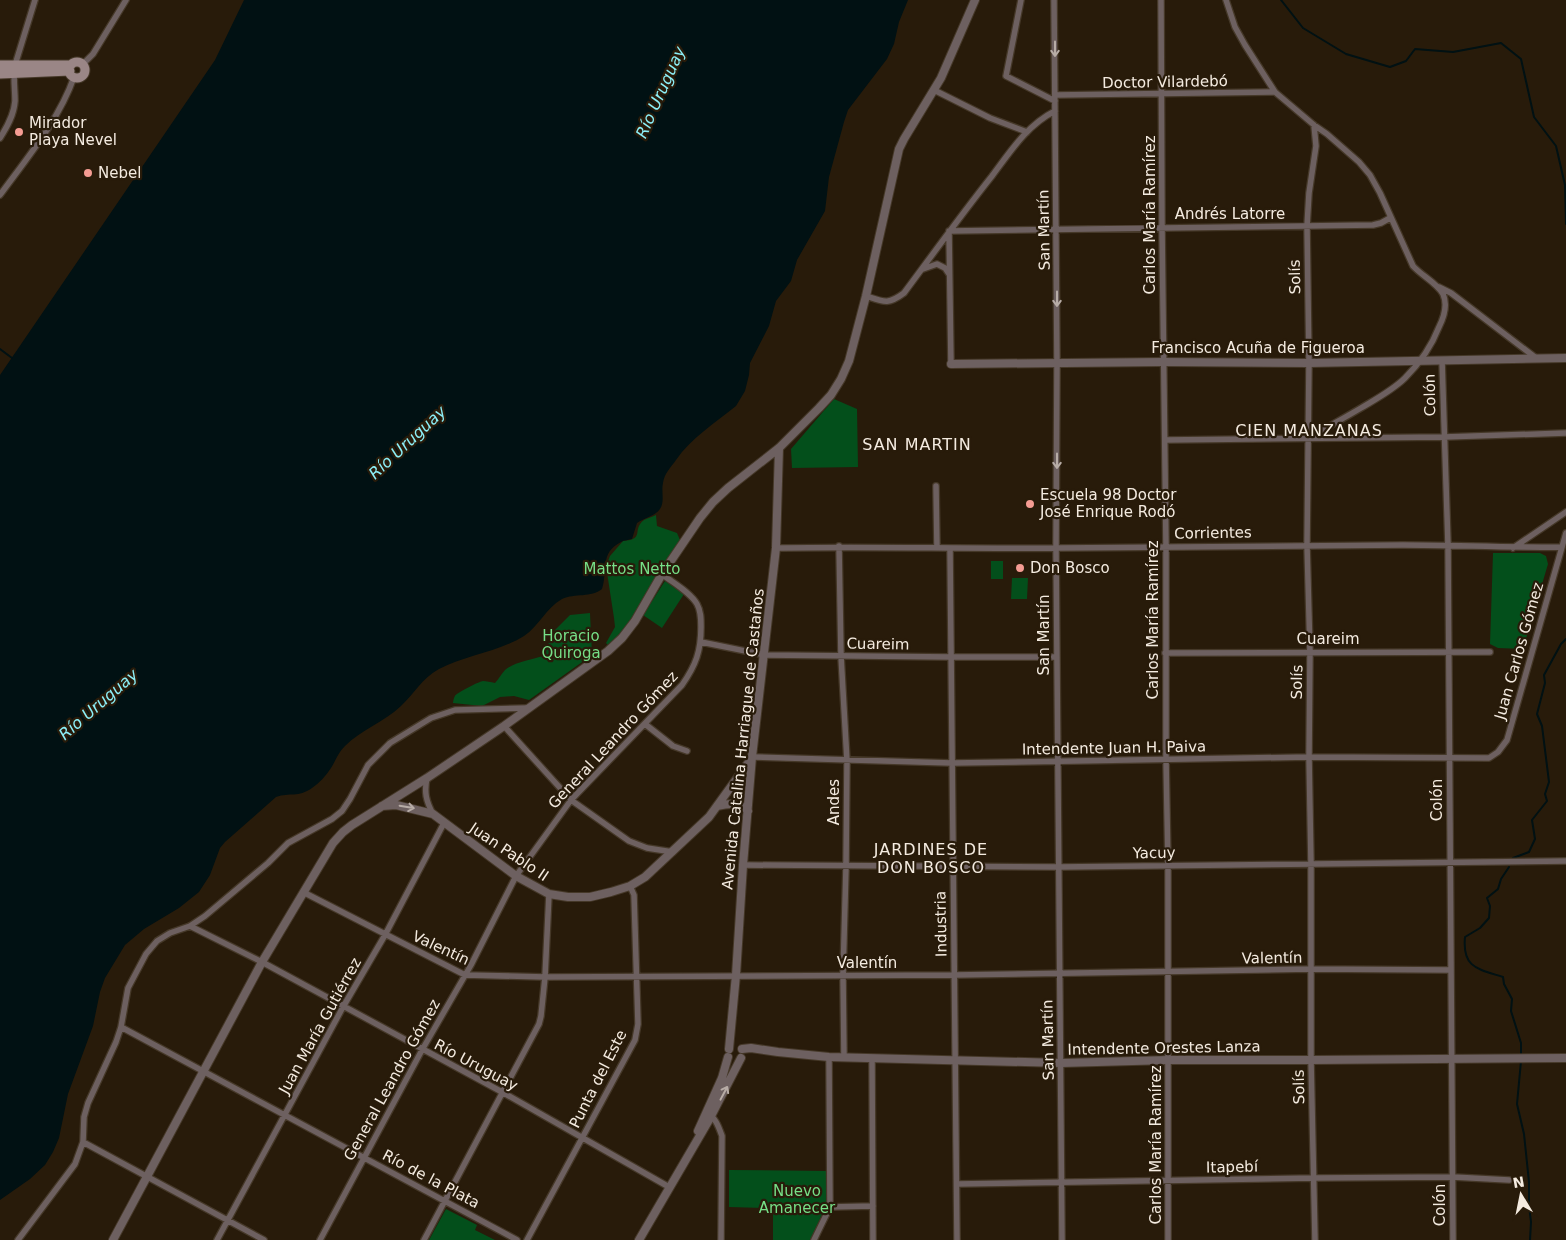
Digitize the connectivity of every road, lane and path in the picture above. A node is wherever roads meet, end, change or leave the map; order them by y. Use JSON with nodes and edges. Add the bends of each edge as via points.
{"nodes":[{"id":1,"x":35,"y":0,"type":"edge"},
{"id":2,"x":126,"y":0,"type":"edge"},
{"id":3,"x":975,"y":0,"type":"edge"},
{"id":4,"x":1022,"y":0,"type":"edge"},
{"id":5,"x":1054,"y":0,"type":"edge"},
{"id":6,"x":1161,"y":0,"type":"edge"},
{"id":7,"x":1226,"y":0,"type":"edge"},
{"id":8,"x":82,"y":64,"type":"junction"},
{"id":9,"x":0,"y":65,"type":"edge"},
{"id":10,"x":14,"y":69,"type":"junction"},
{"id":11,"x":72,"y":71,"type":"junction"},
{"id":12,"x":0,"y":74,"type":"edge"},
{"id":13,"x":934,"y":90,"type":"junction"},
{"id":14,"x":1275,"y":92,"type":"junction"},
{"id":15,"x":1162,"y":95,"type":"junction"},
{"id":16,"x":1055,"y":98,"type":"junction"},
{"id":17,"x":1055,"y":111,"type":"junction"},
{"id":18,"x":1314,"y":125,"type":"junction"},
{"id":19,"x":1026,"y":132,"type":"junction"},
{"id":20,"x":0,"y":138,"type":"edge"},
{"id":21,"x":0,"y":195,"type":"edge"},
{"id":22,"x":1390,"y":218,"type":"junction"},
{"id":23,"x":1307,"y":226,"type":"junction"},
{"id":24,"x":1162,"y":227,"type":"junction"},
{"id":25,"x":1056,"y":230,"type":"junction"},
{"id":26,"x":949,"y":231,"type":"junction"},
{"id":27,"x":921,"y":270,"type":"junction"},
{"id":28,"x":949,"y":274,"type":"junction"},
{"id":29,"x":1437,"y":286,"type":"junction"},
{"id":30,"x":866,"y":296,"type":"junction"},
{"id":31,"x":1536,"y":358,"type":"junction"},
{"id":32,"x":1566,"y":358,"type":"edge"},
{"id":33,"x":1420,"y":360,"type":"junction"},
{"id":34,"x":1442,"y":360,"type":"junction"},
{"id":35,"x":1163,"y":362,"type":"junction"},
{"id":36,"x":1057,"y":363,"type":"junction"},
{"id":37,"x":1308,"y":363,"type":"junction"},
{"id":38,"x":951,"y":364,"type":"joint"},
{"id":39,"x":1566,"y":434,"type":"edge"},
{"id":40,"x":1444,"y":437,"type":"junction"},
{"id":41,"x":1308,"y":438,"type":"junction"},
{"id":42,"x":1165,"y":440,"type":"junction"},
{"id":43,"x":779,"y":448,"type":"junction"},
{"id":44,"x":936,"y":486,"type":"dead end"},
{"id":45,"x":1566,"y":512,"type":"edge"},
{"id":46,"x":1566,"y":533,"type":"edge"},
{"id":47,"x":1308,"y":545,"type":"junction"},
{"id":48,"x":1448,"y":545,"type":"junction"},
{"id":49,"x":839,"y":546,"type":"junction"},
{"id":50,"x":1166,"y":546,"type":"junction"},
{"id":51,"x":1561,"y":547,"type":"junction"},
{"id":52,"x":776,"y":548,"type":"junction"},
{"id":53,"x":937,"y":548,"type":"junction"},
{"id":54,"x":950,"y":548,"type":"junction"},
{"id":55,"x":1056,"y":548,"type":"junction"},
{"id":56,"x":1513,"y":548,"type":"junction"},
{"id":57,"x":662,"y":574,"type":"junction"},
{"id":58,"x":701,"y":642,"type":"junction"},
{"id":59,"x":1310,"y":652,"type":"junction"},
{"id":60,"x":1448,"y":652,"type":"junction"},
{"id":61,"x":1490,"y":652,"type":"dead end"},
{"id":62,"x":1165,"y":653,"type":"junction"},
{"id":63,"x":764,"y":655,"type":"junction"},
{"id":64,"x":841,"y":656,"type":"junction"},
{"id":65,"x":951,"y":657,"type":"junction"},
{"id":66,"x":1057,"y":657,"type":"junction"},
{"id":67,"x":529,"y":708,"type":"junction"},
{"id":68,"x":645,"y":724,"type":"junction"},
{"id":69,"x":504,"y":726,"type":"junction"},
{"id":70,"x":687,"y":751,"type":"dead end"},
{"id":71,"x":1309,"y":757,"type":"junction"},
{"id":72,"x":752,"y":758,"type":"junction"},
{"id":73,"x":1476,"y":758,"type":"joint"},
{"id":74,"x":1166,"y":759,"type":"junction"},
{"id":75,"x":1449,"y":759,"type":"junction"},
{"id":76,"x":847,"y":761,"type":"junction"},
{"id":77,"x":1058,"y":762,"type":"junction"},
{"id":78,"x":952,"y":763,"type":"junction"},
{"id":79,"x":427,"y":778,"type":"junction"},
{"id":80,"x":571,"y":800,"type":"junction"},
{"id":81,"x":380,"y":806,"type":"junction"},
{"id":82,"x":718,"y":806,"type":"junction"},
{"id":83,"x":748,"y":811,"type":"junction"},
{"id":84,"x":433,"y":814,"type":"junction"},
{"id":85,"x":444,"y":823,"type":"junction"},
{"id":86,"x":673,"y":852,"type":"junction"},
{"id":87,"x":1566,"y":861,"type":"edge"},
{"id":88,"x":1311,"y":863,"type":"junction"},
{"id":89,"x":1450,"y":863,"type":"junction"},
{"id":90,"x":743,"y":865,"type":"junction"},
{"id":91,"x":1168,"y":865,"type":"junction"},
{"id":92,"x":846,"y":866,"type":"junction"},
{"id":93,"x":953,"y":867,"type":"junction"},
{"id":94,"x":1059,"y":867,"type":"junction"},
{"id":95,"x":516,"y":876,"type":"junction"},
{"id":96,"x":630,"y":886,"type":"junction"},
{"id":97,"x":303,"y":892,"type":"junction"},
{"id":98,"x":549,"y":894,"type":"junction"},
{"id":99,"x":190,"y":926,"type":"junction"},
{"id":100,"x":385,"y":935,"type":"junction"},
{"id":101,"x":262,"y":962,"type":"junction"},
{"id":102,"x":1310,"y":970,"type":"junction"},
{"id":103,"x":1451,"y":970,"type":"junction"},
{"id":104,"x":1167,"y":972,"type":"junction"},
{"id":105,"x":1060,"y":974,"type":"junction"},
{"id":106,"x":465,"y":975,"type":"junction"},
{"id":107,"x":736,"y":975,"type":"junction"},
{"id":108,"x":843,"y":975,"type":"junction"},
{"id":109,"x":636,"y":976,"type":"junction"},
{"id":110,"x":954,"y":976,"type":"junction"},
{"id":111,"x":545,"y":977,"type":"junction"},
{"id":112,"x":344,"y":1007,"type":"junction"},
{"id":113,"x":121,"y":1027,"type":"junction"},
{"id":114,"x":732,"y":1032,"type":"junction"},
{"id":115,"x":422,"y":1050,"type":"junction"},
{"id":116,"x":729,"y":1053,"type":"junction"},
{"id":117,"x":741,"y":1053,"type":"junction"},
{"id":118,"x":829,"y":1057,"type":"junction"},
{"id":119,"x":844,"y":1057,"type":"junction"},
{"id":120,"x":872,"y":1058,"type":"junction"},
{"id":121,"x":1452,"y":1058,"type":"junction"},
{"id":122,"x":1566,"y":1058,"type":"edge"},
{"id":123,"x":1169,"y":1060,"type":"junction"},
{"id":124,"x":1311,"y":1060,"type":"junction"},
{"id":125,"x":955,"y":1061,"type":"junction"},
{"id":126,"x":1061,"y":1063,"type":"junction"},
{"id":127,"x":204,"y":1071,"type":"junction"},
{"id":128,"x":502,"y":1092,"type":"junction"},
{"id":129,"x":709,"y":1114,"type":"junction"},
{"id":130,"x":285,"y":1115,"type":"junction"},
{"id":131,"x":583,"y":1138,"type":"junction"},
{"id":132,"x":83,"y":1142,"type":"junction"},
{"id":133,"x":364,"y":1158,"type":"junction"},
{"id":134,"x":147,"y":1177,"type":"junction"},
{"id":135,"x":1314,"y":1178,"type":"junction"},
{"id":136,"x":1453,"y":1178,"type":"junction"},
{"id":137,"x":1167,"y":1180,"type":"junction"},
{"id":138,"x":1509,"y":1180,"type":"dead end"},
{"id":139,"x":1062,"y":1183,"type":"junction"},
{"id":140,"x":671,"y":1184,"type":"junction"},
{"id":141,"x":957,"y":1184,"type":"junction"},
{"id":142,"x":445,"y":1201,"type":"junction"},
{"id":143,"x":873,"y":1206,"type":"junction"},
{"id":144,"x":830,"y":1207,"type":"junction"},
{"id":145,"x":228,"y":1220,"type":"junction"},
{"id":146,"x":18,"y":1240,"type":"edge"},
{"id":147,"x":112,"y":1240,"type":"edge"},
{"id":148,"x":217,"y":1240,"type":"edge"},
{"id":149,"x":264,"y":1240,"type":"edge"},
{"id":150,"x":320,"y":1240,"type":"edge"},
{"id":151,"x":424,"y":1240,"type":"edge"},
{"id":152,"x":518,"y":1240,"type":"edge"},
{"id":153,"x":527,"y":1240,"type":"edge"},
{"id":154,"x":639,"y":1240,"type":"edge"},
{"id":155,"x":721,"y":1240,"type":"edge"},
{"id":156,"x":814,"y":1240,"type":"edge"},
{"id":157,"x":873,"y":1240,"type":"edge"},
{"id":158,"x":957,"y":1240,"type":"edge"},
{"id":159,"x":1062,"y":1240,"type":"edge"},
{"id":160,"x":1168,"y":1240,"type":"edge"},
{"id":161,"x":1315,"y":1240,"type":"edge"},
{"id":162,"x":1453,"y":1240,"type":"edge"}],
"edges":[{"from":1,"to":10,"type":"street"},
{"from":2,"to":8,"type":"street","via":[[93,54]]},
{"from":3,"to":13,"type":"street"},
{"from":4,"to":16,"type":"street","via":[[1006,76]]},
{"from":5,"to":16,"type":"street","name":"San Martín","one_way":true},
{"from":6,"to":15,"type":"street","name":"Carlos María Ramírez"},
{"from":7,"to":14,"type":"street","via":[[1235,27]]},
{"from":8,"to":11,"type":"main road","via":[[77,62]]},
{"from":8,"to":11,"type":"main road","via":[[85,68],[81,76]]},
{"from":9,"to":10,"type":"main road"},
{"from":10,"to":11,"type":"main road"},
{"from":10,"to":12,"type":"main road"},
{"from":10,"to":20,"type":"street","via":[[14,103],[10,123]]},
{"from":11,"to":21,"type":"street","via":[[70,88],[48,128]]},
{"from":13,"to":19,"type":"street"},
{"from":13,"to":30,"type":"street","via":[[899,149]]},
{"from":14,"to":15,"type":"street","name":"Doctor Vilardebó"},
{"from":14,"to":18,"type":"street"},
{"from":15,"to":16,"type":"street","name":"Doctor Vilardebó"},
{"from":15,"to":24,"type":"street","name":"Carlos María Ramírez"},
{"from":16,"to":17,"type":"street","name":"San Martín"},
{"from":17,"to":19,"type":"street"},
{"from":17,"to":25,"type":"street","name":"San Martín"},
{"from":18,"to":22,"type":"street","via":[[1370,175]]},
{"from":18,"to":23,"type":"street","name":"Solís","via":[[1316,146]]},
{"from":19,"to":26,"type":"street"},
{"from":22,"to":23,"type":"street","name":"Andrés Latorre","via":[[1373,225]]},
{"from":22,"to":29,"type":"street","via":[[1413,266]]},
{"from":23,"to":24,"type":"street","name":"Andrés Latorre"},
{"from":23,"to":37,"type":"street","name":"Solís"},
{"from":24,"to":25,"type":"street","name":"Andrés Latorre"},
{"from":24,"to":35,"type":"street","name":"Carlos María Ramírez"},
{"from":25,"to":26,"type":"street","name":"Andrés Latorre"},
{"from":25,"to":36,"type":"street","name":"San Martín","one_way":true},
{"from":26,"to":27,"type":"street"},
{"from":26,"to":28,"type":"street"},
{"from":27,"to":28,"type":"street","via":[[937,264]]},
{"from":27,"to":30,"type":"street","via":[[904,293],[894,300],[884,302]]},
{"from":28,"to":38,"type":"street"},
{"from":29,"to":31,"type":"street","via":[[1451,293]]},
{"from":29,"to":33,"type":"street","via":[[1446,304],[1443,319]]},
{"from":30,"to":43,"type":"street","via":[[841,379],[831,395]]},
{"from":31,"to":32,"type":"street","name":"Francisco Acuña de Figueroa"},
{"from":31,"to":34,"type":"street","name":"Francisco Acuña de Figueroa"},
{"from":33,"to":34,"type":"street","name":"Francisco Acuña de Figueroa"},
{"from":33,"to":37,"type":"street","name":"Francisco Acuña de Figueroa"},
{"from":33,"to":41,"type":"street","via":[[1404,379],[1382,396]]},
{"from":34,"to":40,"type":"street","name":"Colón"},
{"from":35,"to":36,"type":"street","name":"Francisco Acuña de Figueroa"},
{"from":35,"to":37,"type":"street","name":"Francisco Acuña de Figueroa"},
{"from":35,"to":42,"type":"street","name":"Carlos María Ramírez"},
{"from":36,"to":38,"type":"street","name":"Francisco Acuña de Figueroa"},
{"from":36,"to":55,"type":"street","name":"San Martín","one_way":true},
{"from":37,"to":41,"type":"street","name":"Solís"},
{"from":39,"to":40,"type":"street"},
{"from":40,"to":41,"type":"street"},
{"from":40,"to":48,"type":"street","name":"Colón"},
{"from":41,"to":42,"type":"street"},
{"from":41,"to":47,"type":"street","name":"Solís"},
{"from":42,"to":50,"type":"street","name":"Carlos María Ramírez"},
{"from":43,"to":52,"type":"street","name":"Avenida Catalina Harriague de Castaños"},
{"from":43,"to":57,"type":"street","via":[[713,502]]},
{"from":44,"to":53,"type":"street"},
{"from":45,"to":56,"type":"street"},
{"from":46,"to":51,"type":"street","name":"Juan Carlos Gómez"},
{"from":47,"to":48,"type":"street","name":"Corrientes"},
{"from":47,"to":50,"type":"street","name":"Corrientes"},
{"from":47,"to":59,"type":"street","name":"Solís"},
{"from":48,"to":56,"type":"street","name":"Corrientes"},
{"from":48,"to":60,"type":"street","name":"Colón"},
{"from":49,"to":52,"type":"street","name":"Corrientes"},
{"from":49,"to":53,"type":"street","name":"Corrientes"},
{"from":49,"to":64,"type":"street","name":"Andes"},
{"from":50,"to":55,"type":"street","name":"Corrientes"},
{"from":50,"to":62,"type":"street","name":"Carlos María Ramírez"},
{"from":51,"to":56,"type":"street","name":"Corrientes"},
{"from":51,"to":73,"type":"street","name":"Juan Carlos Gómez","via":[[1507,740],[1498,752],[1488,758]]},
{"from":52,"to":63,"type":"street","name":"Avenida Catalina Harriague de Castaños"},
{"from":53,"to":54,"type":"street","name":"Corrientes"},
{"from":54,"to":55,"type":"street","name":"Corrientes"},
{"from":54,"to":65,"type":"street","name":"Industria"},
{"from":55,"to":66,"type":"street","name":"San Martín"},
{"from":57,"to":58,"type":"street","name":"General Leandro Gómez","via":[[698,605]]},
{"from":57,"to":67,"type":"street","via":[[635,622],[622,638]]},
{"from":58,"to":63,"type":"street","name":"Cuareim"},
{"from":58,"to":68,"type":"street","name":"General Leandro Gómez","via":[[698,657],[687,678]]},
{"from":59,"to":60,"type":"street","name":"Cuareim"},
{"from":59,"to":62,"type":"street","name":"Cuareim"},
{"from":59,"to":71,"type":"street","name":"Solís"},
{"from":60,"to":61,"type":"street","name":"Cuareim"},
{"from":60,"to":75,"type":"street","name":"Colón"},
{"from":62,"to":74,"type":"street","name":"Carlos María Ramírez"},
{"from":63,"to":64,"type":"street","name":"Cuareim"},
{"from":63,"to":72,"type":"street","name":"Avenida Catalina Harriague de Castaños"},
{"from":64,"to":65,"type":"street","name":"Cuareim"},
{"from":64,"to":76,"type":"street","name":"Andes"},
{"from":65,"to":66,"type":"street","name":"Cuareim"},
{"from":65,"to":78,"type":"street","name":"Industria"},
{"from":66,"to":77,"type":"street","name":"San Martín"},
{"from":67,"to":69,"type":"street"},
{"from":67,"to":99,"type":"street","via":[[455,710],[431,718],[390,743],[368,764],[342,811],[288,844]]},
{"from":68,"to":70,"type":"street","via":[[673,746]]},
{"from":68,"to":80,"type":"street","name":"General Leandro Gómez"},
{"from":69,"to":79,"type":"street"},
{"from":69,"to":80,"type":"street"},
{"from":71,"to":74,"type":"street","name":"Intendente Juan H. Paiva"},
{"from":71,"to":75,"type":"street","name":"Intendente Juan H. Paiva"},
{"from":71,"to":88,"type":"street","name":"Solís"},
{"from":72,"to":76,"type":"street","name":"Intendente Juan H. Paiva"},
{"from":72,"to":82,"type":"street","name":"Juan Pablo II"},
{"from":72,"to":83,"type":"street","name":"Avenida Catalina Harriague de Castaños"},
{"from":73,"to":75,"type":"street","name":"Intendente Juan H. Paiva"},
{"from":74,"to":77,"type":"street","name":"Intendente Juan H. Paiva"},
{"from":74,"to":91,"type":"street","name":"Carlos María Ramírez"},
{"from":75,"to":89,"type":"street","name":"Colón"},
{"from":76,"to":78,"type":"street","name":"Intendente Juan H. Paiva"},
{"from":76,"to":92,"type":"street","name":"Andes"},
{"from":77,"to":78,"type":"street","name":"Intendente Juan H. Paiva"},
{"from":77,"to":94,"type":"street","name":"San Martín"},
{"from":78,"to":93,"type":"street","name":"Industria"},
{"from":79,"to":81,"type":"street"},
{"from":79,"to":84,"type":"street","via":[[425,798]]},
{"from":80,"to":86,"type":"street","via":[[629,841]]},
{"from":80,"to":95,"type":"street","name":"General Leandro Gómez"},
{"from":81,"to":84,"type":"street","name":"Juan Pablo II","one_way":true,"via":[[396,805]]},
{"from":81,"to":97,"type":"street","via":[[333,843]]},
{"from":82,"to":83,"type":"street","via":[[739,805]]},
{"from":82,"to":86,"type":"street","name":"Juan Pablo II"},
{"from":83,"to":90,"type":"street","name":"Avenida Catalina Harriague de Castaños"},
{"from":84,"to":85,"type":"street","name":"Juan Pablo II"},
{"from":85,"to":95,"type":"street","name":"Juan Pablo II"},
{"from":85,"to":100,"type":"street","name":"Juan María Gutiérrez"},
{"from":86,"to":96,"type":"street","name":"Juan Pablo II"},
{"from":87,"to":89,"type":"street","name":"Yacuy"},
{"from":88,"to":89,"type":"street","name":"Yacuy"},
{"from":88,"to":91,"type":"street","name":"Yacuy"},
{"from":88,"to":102,"type":"street","name":"Solís"},
{"from":89,"to":103,"type":"street","name":"Colón"},
{"from":90,"to":92,"type":"street","name":"Yacuy"},
{"from":90,"to":107,"type":"street","name":"Avenida Catalina Harriague de Castaños"},
{"from":91,"to":94,"type":"street","name":"Yacuy"},
{"from":91,"to":104,"type":"street","name":"Carlos María Ramírez"},
{"from":92,"to":93,"type":"street","name":"Yacuy"},
{"from":92,"to":108,"type":"street","name":"Andes"},
{"from":93,"to":94,"type":"street","name":"Yacuy"},
{"from":93,"to":110,"type":"street","name":"Industria"},
{"from":94,"to":105,"type":"street","name":"San Martín"},
{"from":95,"to":98,"type":"street","name":"Juan Pablo II"},
{"from":95,"to":106,"type":"street","name":"General Leandro Gómez"},
{"from":96,"to":98,"type":"street","name":"Juan Pablo II","via":[[590,897]]},
{"from":96,"to":109,"type":"street","name":"Punta del Este","via":[[634,895]]},
{"from":97,"to":100,"type":"street","name":"Valentín"},
{"from":97,"to":101,"type":"street"},
{"from":98,"to":111,"type":"street"},
{"from":99,"to":101,"type":"street","name":"Río Uruguay"},
{"from":99,"to":113,"type":"street","via":[[156,941],[146,954],[128,988]]},
{"from":100,"to":106,"type":"street","name":"Valentín"},
{"from":100,"to":112,"type":"street","name":"Juan María Gutiérrez"},
{"from":101,"to":112,"type":"street","name":"Río Uruguay"},
{"from":101,"to":127,"type":"street"},
{"from":102,"to":103,"type":"street","name":"Valentín"},
{"from":102,"to":104,"type":"street","name":"Valentín"},
{"from":102,"to":124,"type":"street","name":"Solís"},
{"from":103,"to":121,"type":"street","name":"Colón"},
{"from":104,"to":105,"type":"street","name":"Valentín"},
{"from":104,"to":123,"type":"street","name":"Carlos María Ramírez"},
{"from":105,"to":110,"type":"street","name":"Valentín"},
{"from":105,"to":126,"type":"street","name":"San Martín"},
{"from":106,"to":111,"type":"street","name":"Valentín"},
{"from":106,"to":115,"type":"street","name":"General Leandro Gómez"},
{"from":107,"to":108,"type":"street","name":"Valentín"},
{"from":107,"to":109,"type":"street","name":"Valentín"},
{"from":107,"to":114,"type":"street","name":"Avenida Catalina Harriague de Castaños"},
{"from":108,"to":110,"type":"street","name":"Valentín"},
{"from":108,"to":119,"type":"street","name":"Andes"},
{"from":109,"to":111,"type":"street","name":"Valentín"},
{"from":109,"to":131,"type":"street","name":"Punta del Este","via":[[638,1024],[635,1040]]},
{"from":110,"to":125,"type":"street","name":"Industria"},
{"from":111,"to":128,"type":"street","via":[[542,1016]]},
{"from":112,"to":115,"type":"street","name":"Río Uruguay"},
{"from":112,"to":130,"type":"street","name":"Juan María Gutiérrez"},
{"from":113,"to":127,"type":"street","name":"Río de la Plata"},
{"from":113,"to":132,"type":"street","via":[[88,1103]]},
{"from":114,"to":116,"type":"street","name":"Avenida Catalina Harriague de Castaños"},
{"from":114,"to":117,"type":"street","name":"Avenida Catalina Harriague de Castaños","via":[[733,1041]]},
{"from":115,"to":128,"type":"street","name":"Río Uruguay"},
{"from":115,"to":133,"type":"street","name":"General Leandro Gómez"},
{"from":116,"to":117,"type":"street","via":[[733,1046]]},
{"from":116,"to":117,"type":"street","via":[[734,1061]]},
{"from":116,"to":129,"type":"street","name":"Avenida Catalina Harriague de Castaños"},
{"from":117,"to":118,"type":"street","name":"Intendente Orestes Lanza","via":[[751,1048]]},
{"from":129,"to":117,"type":"street","name":"Avenida Catalina Harriague de Castaños","one_way":true},
{"from":118,"to":119,"type":"street","name":"Intendente Orestes Lanza"},
{"from":118,"to":144,"type":"street"},
{"from":119,"to":120,"type":"street","name":"Intendente Orestes Lanza"},
{"from":120,"to":125,"type":"street","name":"Intendente Orestes Lanza"},
{"from":120,"to":143,"type":"street"},
{"from":121,"to":122,"type":"street","name":"Intendente Orestes Lanza"},
{"from":121,"to":124,"type":"street","name":"Intendente Orestes Lanza"},
{"from":121,"to":136,"type":"street","name":"Colón"},
{"from":123,"to":124,"type":"street","name":"Intendente Orestes Lanza"},
{"from":123,"to":126,"type":"street","name":"Intendente Orestes Lanza"},
{"from":123,"to":137,"type":"street","name":"Carlos María Ramírez"},
{"from":124,"to":135,"type":"street","name":"Solís"},
{"from":125,"to":126,"type":"street","name":"Intendente Orestes Lanza"},
{"from":125,"to":141,"type":"street","name":"Industria"},
{"from":126,"to":139,"type":"street","name":"San Martín"},
{"from":127,"to":130,"type":"street","name":"Río de la Plata"},
{"from":127,"to":134,"type":"street"},
{"from":128,"to":131,"type":"street","name":"Río Uruguay"},
{"from":128,"to":142,"type":"street"},
{"from":129,"to":140,"type":"street","name":"Avenida Catalina Harriague de Castaños"},
{"from":129,"to":155,"type":"street","via":[[722,1136]]},
{"from":130,"to":133,"type":"street","name":"Río de la Plata"},
{"from":130,"to":145,"type":"street","name":"Juan María Gutiérrez"},
{"from":131,"to":140,"type":"street","name":"Río Uruguay"},
{"from":131,"to":153,"type":"street","name":"Punta del Este"},
{"from":132,"to":134,"type":"street"},
{"from":132,"to":146,"type":"street","via":[[75,1164]]},
{"from":133,"to":142,"type":"street","name":"Río de la Plata"},
{"from":133,"to":150,"type":"street","name":"General Leandro Gómez"},
{"from":134,"to":145,"type":"street"},
{"from":134,"to":147,"type":"street"},
{"from":135,"to":136,"type":"street","name":"Itapebí"},
{"from":135,"to":137,"type":"street","name":"Itapebí"},
{"from":135,"to":161,"type":"street","name":"Solís"},
{"from":136,"to":138,"type":"street","name":"Itapebí"},
{"from":136,"to":162,"type":"street","name":"Colón"},
{"from":137,"to":139,"type":"street","name":"Itapebí"},
{"from":137,"to":160,"type":"street","name":"Carlos María Ramírez"},
{"from":139,"to":141,"type":"street","name":"Itapebí"},
{"from":139,"to":159,"type":"street","name":"San Martín"},
{"from":140,"to":154,"type":"street","name":"Avenida Catalina Harriague de Castaños"},
{"from":141,"to":158,"type":"street","name":"Industria"},
{"from":142,"to":151,"type":"street"},
{"from":142,"to":152,"type":"street","name":"Río de la Plata"},
{"from":143,"to":144,"type":"street"},
{"from":143,"to":157,"type":"street"},
{"from":144,"to":156,"type":"street"},
{"from":145,"to":148,"type":"street","name":"Juan María Gutiérrez"},
{"from":145,"to":149,"type":"street"}]}
